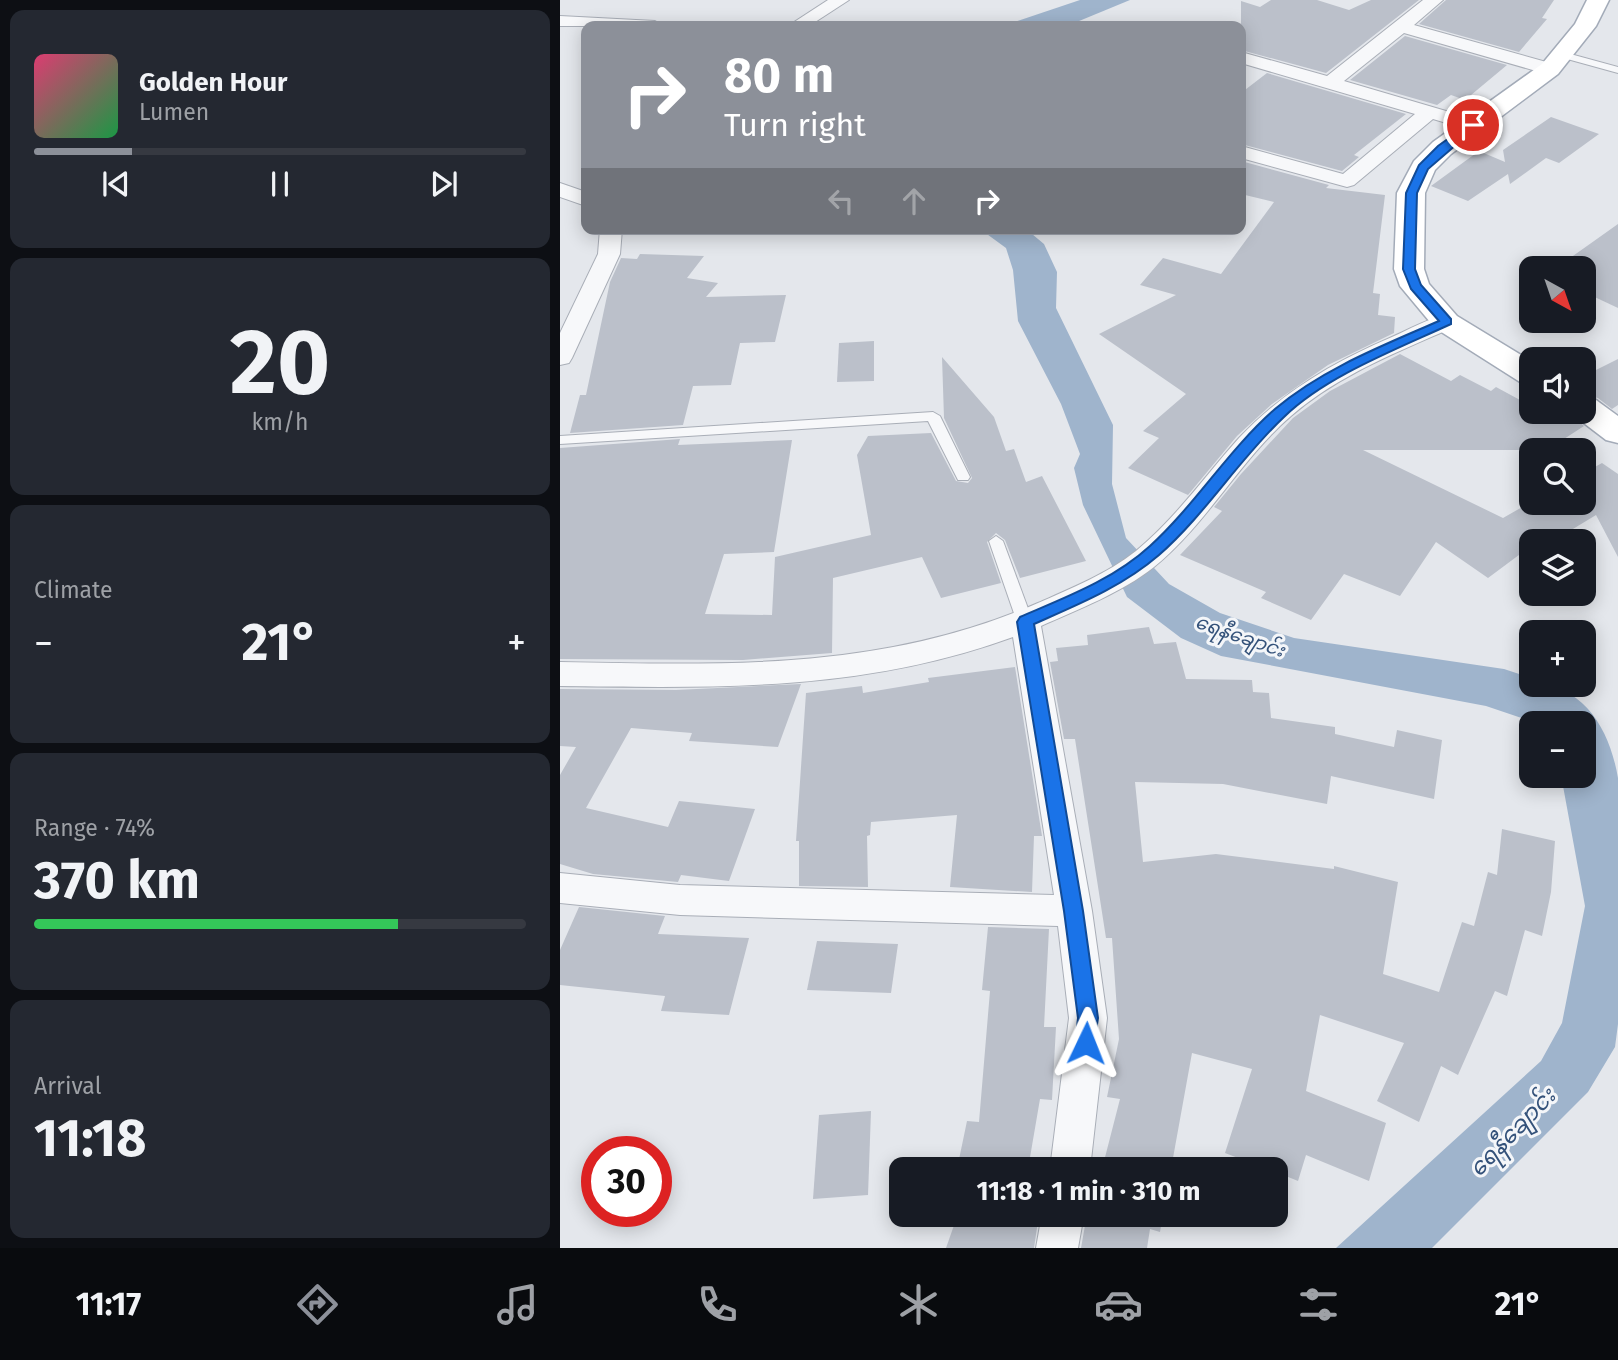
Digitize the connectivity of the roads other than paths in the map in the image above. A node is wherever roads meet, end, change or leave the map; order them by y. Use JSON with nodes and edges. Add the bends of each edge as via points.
{"nodes":[{"id":1,"x":840,"y":0,"type":"edge"},
{"id":2,"x":1434,"y":0,"type":"edge"},
{"id":3,"x":1598,"y":0,"type":"edge"},
{"id":4,"x":560,"y":21,"type":"edge"},
{"id":5,"x":805,"y":21,"type":"edge"},
{"id":6,"x":581,"y":22,"type":"edge"},
{"id":7,"x":1403,"y":27,"type":"junction"},
{"id":8,"x":1246,"y":58,"type":"edge"},
{"id":9,"x":1557,"y":62,"type":"junction"},
{"id":10,"x":1618,"y":70,"type":"edge"},
{"id":11,"x":1331,"y":82,"type":"junction"},
{"id":12,"x":1427,"y":114,"type":"junction"},
{"id":13,"x":1473,"y":125,"type":"junction"},
{"id":14,"x":1246,"y":153,"type":"edge"},
{"id":15,"x":560,"y":189,"type":"edge"},
{"id":16,"x":581,"y":198,"type":"edge"},
{"id":17,"x":611,"y":235,"type":"edge"},
{"id":18,"x":1447,"y":322,"type":"junction"},
{"id":19,"x":560,"y":358,"type":"edge"},
{"id":20,"x":1519,"y":367,"type":"edge"},
{"id":21,"x":1596,"y":416,"type":"edge"},
{"id":22,"x":1618,"y":432,"type":"edge"},
{"id":23,"x":560,"y":440,"type":"edge"},
{"id":24,"x":963,"y":477,"type":"dead end"},
{"id":25,"x":996,"y":541,"type":"dead end"},
{"id":26,"x":1025,"y":622,"type":"junction"},
{"id":27,"x":560,"y":674,"type":"edge"},
{"id":28,"x":560,"y":888,"type":"edge"},
{"id":29,"x":1074,"y":911,"type":"junction"},
{"id":30,"x":1071,"y":1157,"type":"edge"},
{"id":31,"x":1061,"y":1227,"type":"edge"},
{"id":32,"x":1058,"y":1248,"type":"edge"}],
"edges":[{"from":1,"to":5,"type":"street"},
{"from":2,"to":7,"type":"street"},
{"from":3,"to":9,"type":"main road"},
{"from":4,"to":6,"type":"street"},
{"from":7,"to":9,"type":"street"},
{"from":7,"to":11,"type":"street"},
{"from":8,"to":11,"type":"street"},
{"from":9,"to":10,"type":"lane"},
{"from":9,"to":13,"type":"main road"},
{"from":11,"to":12,"type":"street"},
{"from":12,"to":13,"type":"street"},
{"from":12,"to":14,"type":"street","via":[[1347,181]]},
{"from":13,"to":18,"type":"main road","via":[[1423,167],[1411,193],[1409,269],[1415,286]]},
{"from":15,"to":16,"type":"street"},
{"from":17,"to":19,"type":"street","via":[[609,254]]},
{"from":18,"to":20,"type":"main road"},
{"from":18,"to":26,"type":"street","via":[[1378,353],[1280,412],[1154,551],[1103,586]]},
{"from":21,"to":22,"type":"main road"},
{"from":23,"to":24,"type":"lane","via":[[933,416]]},
{"from":25,"to":26,"type":"lane"},
{"from":26,"to":27,"type":"street","via":[[960,644],[867,665],[762,675]]},
{"from":26,"to":29,"type":"street"},
{"from":28,"to":29,"type":"street","via":[[680,900]]},
{"from":29,"to":30,"type":"street","via":[[1088,1018]]},
{"from":31,"to":32,"type":"street"}]}
